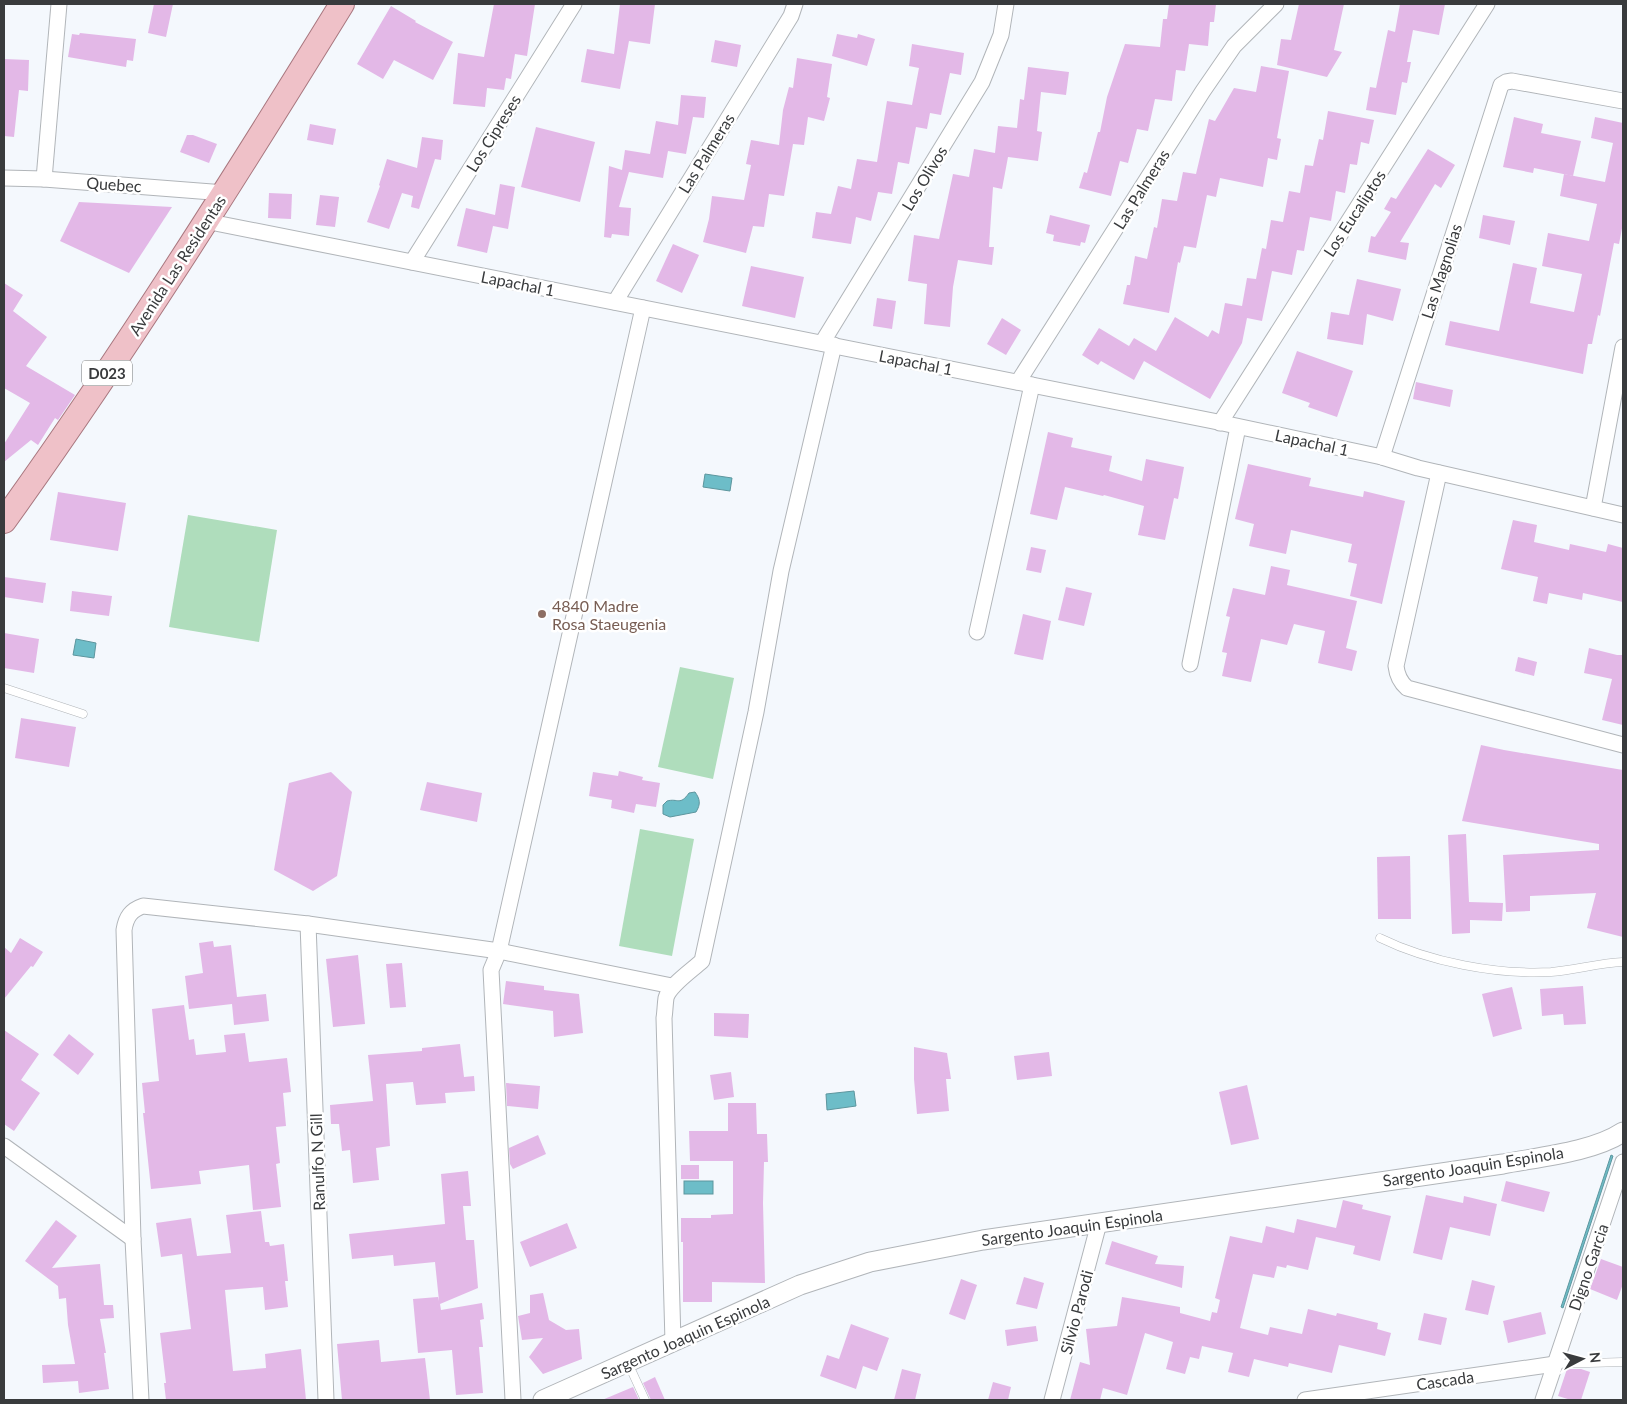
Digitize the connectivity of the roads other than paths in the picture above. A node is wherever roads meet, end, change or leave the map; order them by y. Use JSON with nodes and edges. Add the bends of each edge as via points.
{"nodes":[{"id":1,"x":59,"y":4,"type":"edge"},
{"id":2,"x":342,"y":4,"type":"edge"},
{"id":3,"x":574,"y":4,"type":"edge"},
{"id":4,"x":795,"y":4,"type":"edge"},
{"id":5,"x":1006,"y":4,"type":"edge"},
{"id":6,"x":1276,"y":4,"type":"edge"},
{"id":7,"x":1487,"y":4,"type":"edge"},
{"id":8,"x":1623,"y":101,"type":"edge"},
{"id":9,"x":4,"y":178,"type":"edge"},
{"id":10,"x":44,"y":179,"type":"junction"},
{"id":11,"x":225,"y":193,"type":"junction"},
{"id":12,"x":205,"y":221,"type":"junction"},
{"id":13,"x":412,"y":262,"type":"junction"},
{"id":14,"x":615,"y":302,"type":"junction"},
{"id":15,"x":643,"y":308,"type":"junction"},
{"id":16,"x":828,"y":344,"type":"junction"},
{"id":17,"x":1623,"y":347,"type":"edge"},
{"id":18,"x":1025,"y":384,"type":"junction"},
{"id":19,"x":1220,"y":423,"type":"junction"},
{"id":20,"x":1238,"y":427,"type":"junction"},
{"id":21,"x":1382,"y":457,"type":"junction"},
{"id":22,"x":1439,"y":473,"type":"junction"},
{"id":23,"x":1593,"y":508,"type":"junction"},
{"id":24,"x":1623,"y":515,"type":"edge"},
{"id":25,"x":5,"y":516,"type":"edge"},
{"id":26,"x":978,"y":632,"type":"dead end"},
{"id":27,"x":1190,"y":664,"type":"dead end"},
{"id":28,"x":4,"y":688,"type":"edge"},
{"id":29,"x":83,"y":714,"type":"dead end"},
{"id":30,"x":1623,"y":745,"type":"edge"},
{"id":31,"x":308,"y":924,"type":"junction"},
{"id":32,"x":1380,"y":938,"type":"dead end"},
{"id":33,"x":499,"y":951,"type":"junction"},
{"id":34,"x":1623,"y":962,"type":"edge"},
{"id":35,"x":672,"y":986,"type":"junction"},
{"id":36,"x":1623,"y":1132,"type":"edge"},
{"id":37,"x":4,"y":1146,"type":"edge"},
{"id":38,"x":1623,"y":1162,"type":"edge"},
{"id":39,"x":1099,"y":1223,"type":"junction"},
{"id":40,"x":133,"y":1239,"type":"junction"},
{"id":41,"x":673,"y":1342,"type":"junction"},
{"id":42,"x":1623,"y":1362,"type":"edge"},
{"id":43,"x":628,"y":1363,"type":"junction"},
{"id":44,"x":1555,"y":1364,"type":"junction"},
{"id":45,"x":141,"y":1400,"type":"edge"},
{"id":46,"x":326,"y":1400,"type":"edge"},
{"id":47,"x":513,"y":1400,"type":"edge"},
{"id":48,"x":544,"y":1400,"type":"edge"},
{"id":49,"x":645,"y":1400,"type":"edge"},
{"id":50,"x":1052,"y":1400,"type":"edge"},
{"id":51,"x":1305,"y":1400,"type":"edge"},
{"id":52,"x":1543,"y":1400,"type":"edge"}],
"edges":[{"from":1,"to":10,"type":"street"},
{"from":2,"to":11,"type":"main road","name":"Avenida Las Residentas","number":"D023"},
{"from":3,"to":13,"type":"street","name":"Los Cipreses"},
{"from":4,"to":14,"type":"street","name":"Las Palmeras","via":[[791,16]]},
{"from":5,"to":16,"type":"street","name":"Los Olivos","via":[[1001,35],[982,82]]},
{"from":6,"to":18,"type":"street","name":"Las Palmeras","via":[[1234,46],[1213,76]]},
{"from":7,"to":19,"type":"street","name":"Los Eucaliptos"},
{"from":8,"to":21,"type":"street","name":"Las Magnolias","via":[[1512,81],[1501,85]]},
{"from":9,"to":10,"type":"street","name":"Quebec"},
{"from":10,"to":11,"type":"street","name":"Quebec"},
{"from":11,"to":12,"type":"main road","name":"Avenida Las Residentas","number":"D023"},
{"from":12,"to":13,"type":"street","name":"Lapachal 1"},
{"from":12,"to":25,"type":"main road","name":"Avenida Las Residentas","number":"D023","via":[[109,370]]},
{"from":13,"to":14,"type":"street","name":"Lapachal 1"},
{"from":14,"to":15,"type":"street","name":"Lapachal 1"},
{"from":15,"to":16,"type":"street","name":"Lapachal 1"},
{"from":15,"to":33,"type":"street"},
{"from":16,"to":18,"type":"street","name":"Lapachal 1"},
{"from":16,"to":35,"type":"street","name":"Los Olivos","via":[[781,571],[756,712],[702,961]]},
{"from":17,"to":23,"type":"street"},
{"from":18,"to":19,"type":"street","name":"Lapachal 1"},
{"from":18,"to":26,"type":"street"},
{"from":19,"to":20,"type":"street","name":"Lapachal 1"},
{"from":20,"to":21,"type":"street","name":"Lapachal 1"},
{"from":20,"to":27,"type":"street"},
{"from":21,"to":22,"type":"street","name":"Lapachal 1"},
{"from":22,"to":23,"type":"street","name":"Lapachal 1"},
{"from":22,"to":30,"type":"street","via":[[1396,666],[1402,684],[1406,688]]},
{"from":23,"to":24,"type":"street","name":"Lapachal 1"},
{"from":28,"to":29,"type":"lane"},
{"from":31,"to":33,"type":"street"},
{"from":31,"to":40,"type":"street","via":[[143,906],[135,909],[125,921]]},
{"from":31,"to":46,"type":"street","name":"Ranulfo N Gill"},
{"from":32,"to":34,"type":"lane","via":[[1422,955],[1506,972],[1552,972]]},
{"from":33,"to":35,"type":"street"},
{"from":33,"to":47,"type":"street","via":[[491,970]]},
{"from":35,"to":41,"type":"street","via":[[666,997],[664,1018]]},
{"from":36,"to":39,"type":"street","name":"Sargento Joaquin Espinola","via":[[1585,1147],[1503,1164]]},
{"from":37,"to":40,"type":"street"},
{"from":38,"to":44,"type":"street","name":"Digno Garcia"},
{"from":39,"to":41,"type":"street","name":"Sargento Joaquin Espinola","via":[[983,1240],[870,1262],[800,1285]]},
{"from":39,"to":50,"type":"street","name":"Silvio Parodi"},
{"from":40,"to":45,"type":"street"},
{"from":41,"to":43,"type":"street","name":"Sargento Joaquin Espinola"},
{"from":42,"to":44,"type":"lane"},
{"from":43,"to":48,"type":"street","name":"Sargento Joaquin Espinola"},
{"from":43,"to":49,"type":"lane"},
{"from":44,"to":51,"type":"street","name":"Cascada"},
{"from":44,"to":52,"type":"street","name":"Digno Garcia"}]}
